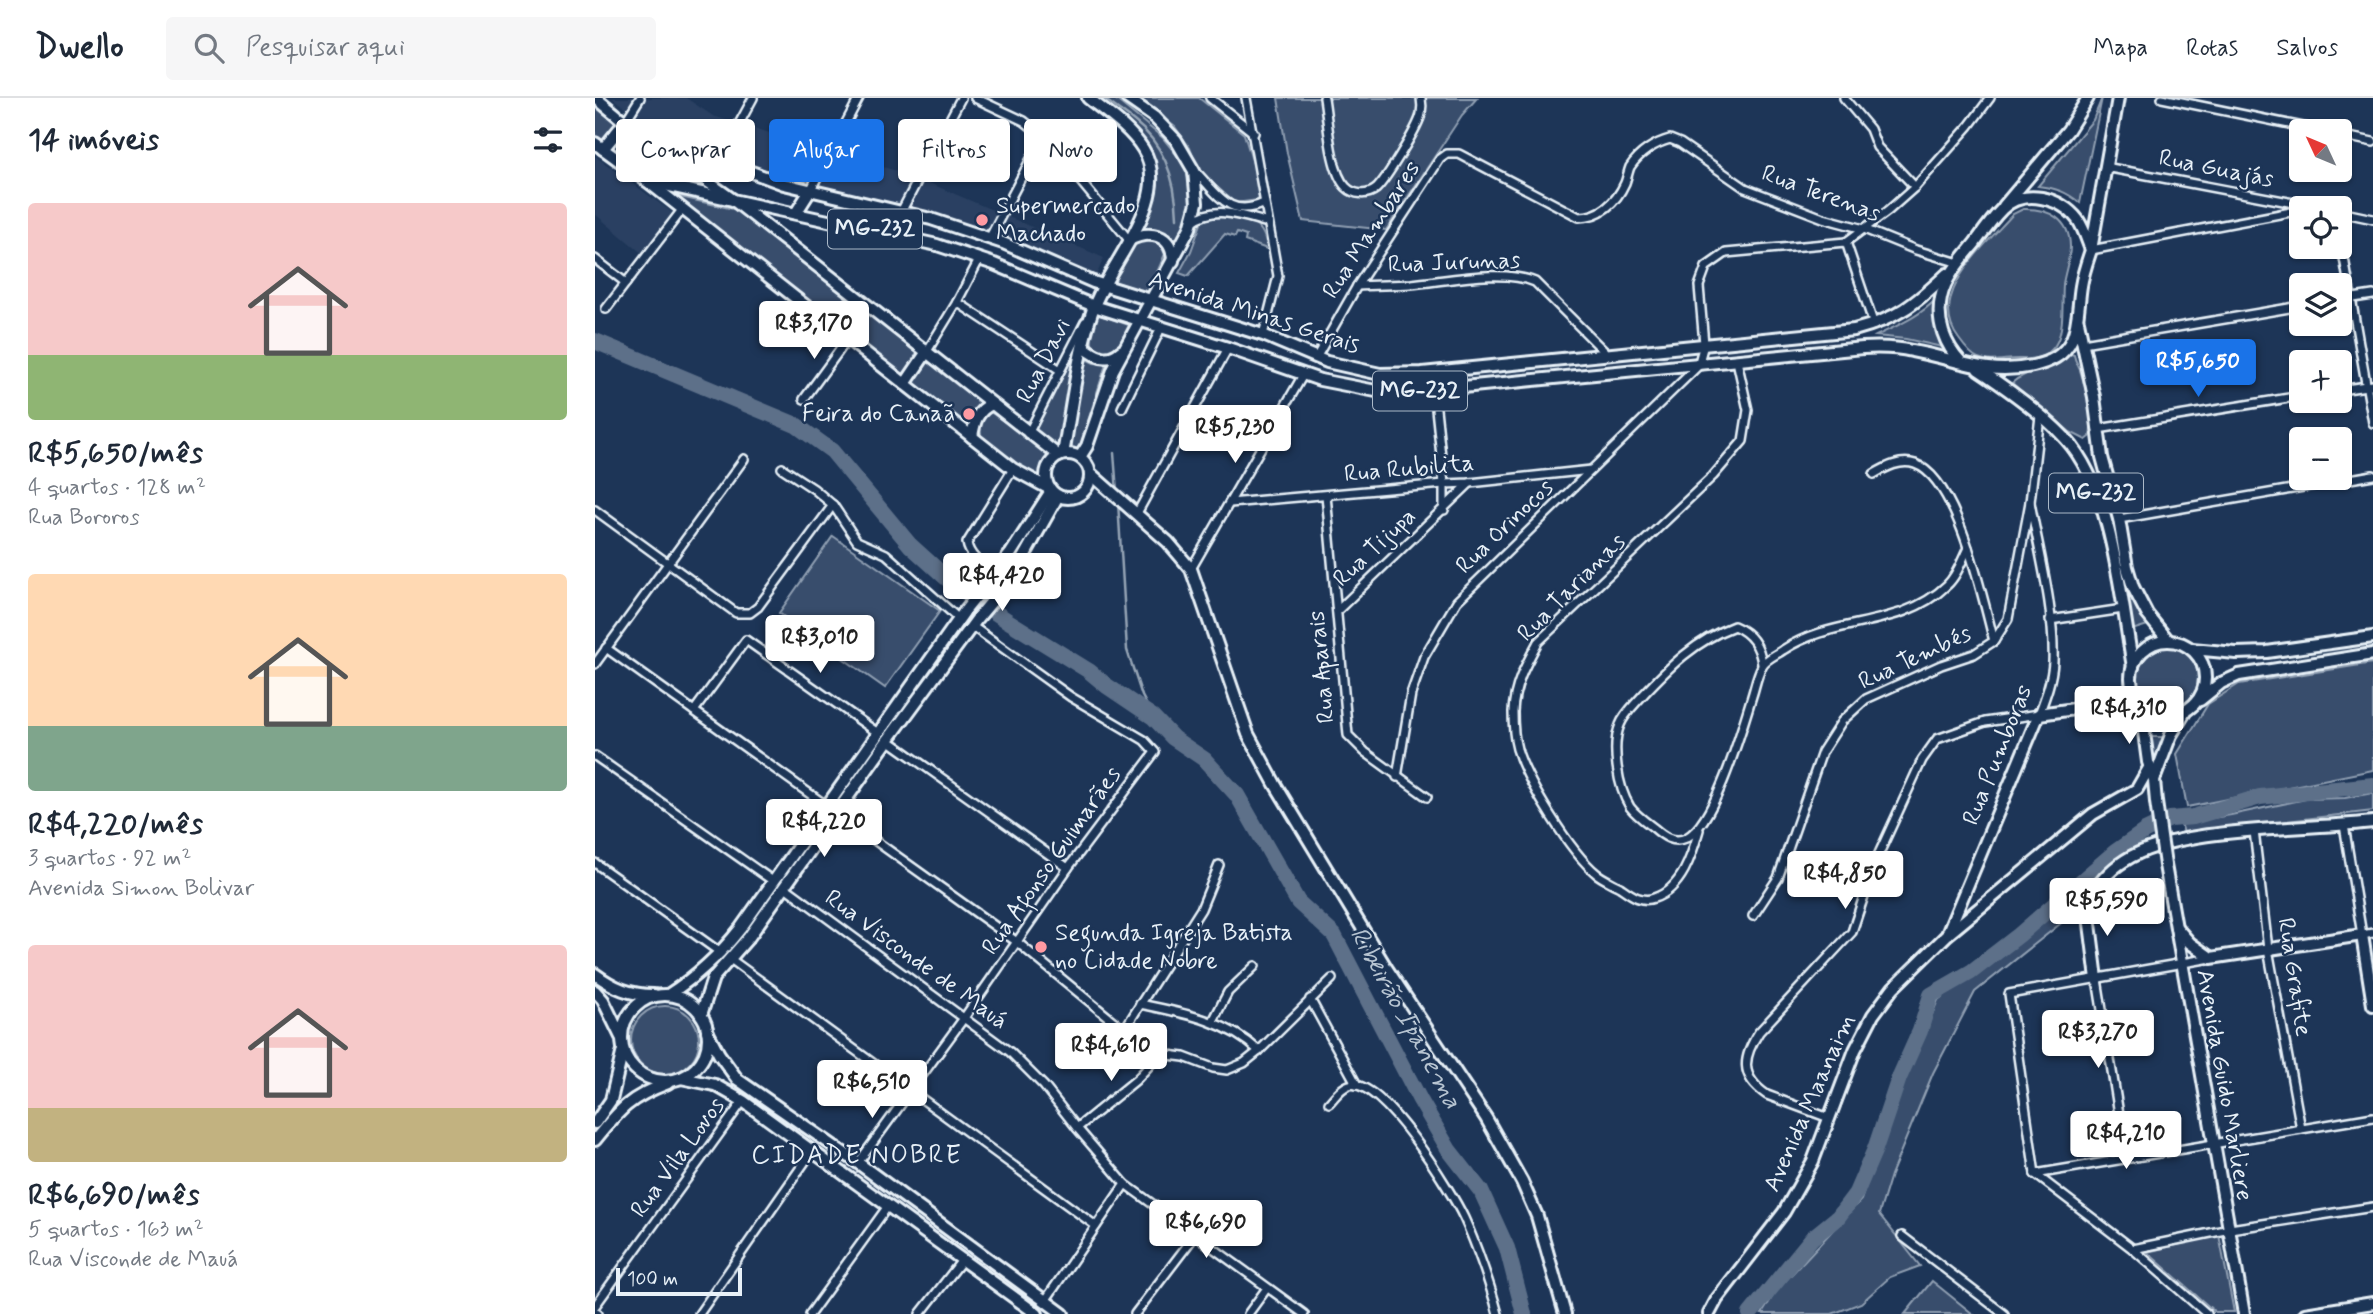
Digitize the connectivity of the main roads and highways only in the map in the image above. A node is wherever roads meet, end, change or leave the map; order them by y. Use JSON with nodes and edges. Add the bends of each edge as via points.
{"nodes":[{"id":1,"x":596,"y":98,"type":"edge"},
{"id":2,"x":1088,"y":98,"type":"edge"},
{"id":3,"x":1127,"y":98,"type":"edge"},
{"id":4,"x":2088,"y":98,"type":"edge"},
{"id":5,"x":2118,"y":98,"type":"edge"},
{"id":6,"x":621,"y":119,"type":"edge"},
{"id":7,"x":616,"y":130,"type":"edge"},
{"id":8,"x":599,"y":146,"type":"edge"},
{"id":9,"x":616,"y":158,"type":"edge"},
{"id":10,"x":755,"y":173,"type":"edge"},
{"id":11,"x":648,"y":182,"type":"edge"},
{"id":12,"x":651,"y":182,"type":"edge"},
{"id":13,"x":707,"y":182,"type":"edge"},
{"id":14,"x":810,"y":191,"type":"junction"},
{"id":15,"x":732,"y":200,"type":"junction"},
{"id":16,"x":2003,"y":208,"type":"junction"},
{"id":17,"x":796,"y":213,"type":"junction"},
{"id":18,"x":1129,"y":240,"type":"junction"},
{"id":19,"x":2091,"y":250,"type":"junction"},
{"id":20,"x":1173,"y":261,"type":"junction"},
{"id":21,"x":1959,"y":263,"type":"junction"},
{"id":22,"x":1103,"y":285,"type":"junction"},
{"id":23,"x":1151,"y":301,"type":"junction"},
{"id":24,"x":1094,"y":306,"type":"junction"},
{"id":25,"x":2077,"y":318,"type":"junction"},
{"id":26,"x":1140,"y":319,"type":"junction"},
{"id":27,"x":1083,"y":346,"type":"junction"},
{"id":28,"x":1126,"y":347,"type":"junction"},
{"id":29,"x":926,"y":353,"type":"junction"},
{"id":30,"x":1961,"y":362,"type":"junction"},
{"id":31,"x":1976,"y":367,"type":"junction"},
{"id":32,"x":905,"y":384,"type":"junction"},
{"id":33,"x":992,"y":404,"type":"junction"},
{"id":34,"x":972,"y":437,"type":"junction"},
{"id":35,"x":1061,"y":455,"type":"junction"},
{"id":36,"x":1080,"y":457,"type":"junction"},
{"id":37,"x":1090,"y":473,"type":"junction"},
{"id":38,"x":1052,"y":492,"type":"junction"},
{"id":39,"x":2373,"y":637,"type":"edge"},
{"id":40,"x":2168,"y":640,"type":"junction"},
{"id":41,"x":2192,"y":649,"type":"junction"},
{"id":42,"x":2373,"y":654,"type":"edge"},
{"id":43,"x":2133,"y":667,"type":"junction"},
{"id":44,"x":2139,"y":701,"type":"junction"},
{"id":45,"x":2195,"y":704,"type":"junction"},
{"id":46,"x":2185,"y":712,"type":"junction"},
{"id":47,"x":883,"y":736,"type":"junction"},
{"id":48,"x":2149,"y":768,"type":"junction"},
{"id":49,"x":2154,"y":780,"type":"junction"},
{"id":50,"x":2130,"y":794,"type":"junction"},
{"id":51,"x":2156,"y":799,"type":"junction"},
{"id":52,"x":832,"y":809,"type":"junction"},
{"id":53,"x":2373,"y":822,"type":"edge"},
{"id":54,"x":2174,"y":925,"type":"junction"},
{"id":55,"x":2367,"y":934,"type":"edge"},
{"id":56,"x":1947,"y":935,"type":"junction"},
{"id":57,"x":725,"y":956,"type":"junction"},
{"id":58,"x":595,"y":974,"type":"edge"},
{"id":59,"x":2097,"y":979,"type":"road end"},
{"id":60,"x":595,"y":991,"type":"edge"},
{"id":61,"x":666,"y":995,"type":"junction"},
{"id":62,"x":2373,"y":1005,"type":"edge"},
{"id":63,"x":701,"y":1015,"type":"junction"},
{"id":64,"x":707,"y":1031,"type":"junction"},
{"id":65,"x":622,"y":1044,"type":"junction"},
{"id":66,"x":677,"y":1080,"type":"junction"},
{"id":67,"x":595,"y":1123,"type":"edge"},
{"id":68,"x":595,"y":1140,"type":"edge"},
{"id":69,"x":2373,"y":1303,"type":"edge"},
{"id":70,"x":1035,"y":1313,"type":"edge"},
{"id":71,"x":1063,"y":1314,"type":"edge"},
{"id":72,"x":1565,"y":1314,"type":"edge"},
{"id":73,"x":1709,"y":1314,"type":"edge"},
{"id":74,"x":2244,"y":1314,"type":"edge"},
{"id":75,"x":2305,"y":1314,"type":"edge"}],
"edges":[{"from":1,"to":6,"type":"main road","number":"MG-232"},
{"from":2,"to":18,"type":"main road","via":[[1126,129],[1147,157],[1149,200]]},
{"from":3,"to":20,"type":"main road","via":[[1168,129],[1194,171],[1192,222]]},
{"from":4,"to":16,"type":"main road","via":[[2068,130]]},
{"from":5,"to":19,"type":"main road"},
{"from":7,"to":8,"type":"main road"},
{"from":8,"to":9,"type":"main road","number":"MG-232"},
{"from":10,"to":14,"type":"main road","name":"Avenida Minas Gerais","number":"MG-232"},
{"from":11,"to":32,"type":"main road"},
{"from":12,"to":15,"type":"main road","name":"Avenida Minas Gerais","number":"MG-232"},
{"from":13,"to":15,"type":"main road"},
{"from":14,"to":17,"type":"main road"},
{"from":14,"to":22,"type":"main road","name":"Avenida Minas Gerais","number":"MG-232","via":[[931,219]]},
{"from":15,"to":17,"type":"main road","name":"Avenida Minas Gerais","number":"MG-232"},
{"from":15,"to":29,"type":"main road"},
{"from":16,"to":19,"type":"main road","via":[[2020,198],[2054,201],[2078,221]]},
{"from":16,"to":21,"type":"main road","number":"MG-232"},
{"from":17,"to":24,"type":"main road","name":"Avenida Minas Gerais","number":"MG-232","via":[[894,233],[980,258]]},
{"from":18,"to":20,"type":"main road","via":[[1148,233],[1158,236],[1168,245]]},
{"from":18,"to":22,"type":"main road"},
{"from":19,"to":25,"type":"main road","number":"MG-232"},
{"from":20,"to":23,"type":"main road"},
{"from":21,"to":23,"type":"main road","name":"Avenida Minas Gerais","number":"MG-232","via":[[1895,317],[1854,330],[1396,374],[1316,358],[1262,335]]},
{"from":21,"to":30,"type":"main road","via":[[1944,286],[1940,314],[1949,349]]},
{"from":22,"to":23,"type":"main road","name":"Avenida Minas Gerais","number":"MG-232"},
{"from":22,"to":24,"type":"main road"},
{"from":23,"to":26,"type":"main road"},
{"from":24,"to":26,"type":"main road","name":"Avenida Minas Gerais","number":"MG-232"},
{"from":24,"to":27,"type":"main road"},
{"from":25,"to":31,"type":"main road","number":"MG-232","via":[[2065,350],[2045,363],[2015,370]]},
{"from":25,"to":40,"type":"main road","number":"MG-232","via":[[2102,457],[2133,587]]},
{"from":26,"to":28,"type":"main road"},
{"from":26,"to":30,"type":"main road","name":"Avenida Minas Gerais","number":"MG-232","via":[[1303,375],[1381,392],[1881,347]]},
{"from":27,"to":28,"type":"main road","via":[[1109,358]]},
{"from":27,"to":35,"type":"main road"},
{"from":28,"to":36,"type":"main road"},
{"from":29,"to":32,"type":"main road"},
{"from":29,"to":33,"type":"main road"},
{"from":30,"to":31,"type":"main road","number":"MG-232"},
{"from":31,"to":43,"type":"main road","number":"MG-232","via":[[2066,439],[2089,477],[2117,570]]},
{"from":32,"to":34,"type":"main road"},
{"from":33,"to":34,"type":"main road","via":[[980,411]]},
{"from":33,"to":35,"type":"main road"},
{"from":34,"to":38,"type":"main road","via":[[1013,470]]},
{"from":35,"to":36,"type":"main road"},
{"from":35,"to":38,"type":"main road","via":[[1050,462],[1045,476]]},
{"from":36,"to":37,"type":"main road"},
{"from":37,"to":38,"type":"main road","via":[[1080,494],[1069,498]]},
{"from":37,"to":72,"type":"main road","via":[[1168,542],[1191,569],[1248,734],[1380,957],[1486,1118],[1522,1182],[1537,1216]]},
{"from":38,"to":47,"type":"main road"},
{"from":38,"to":47,"type":"main road","via":[[1023,560]]},
{"from":39,"to":41,"type":"main road","via":[[2267,652]]},
{"from":40,"to":41,"type":"main road"},
{"from":40,"to":43,"type":"main road","via":[[2146,648]]},
{"from":41,"to":45,"type":"main road","via":[[2206,676],[2204,691]]},
{"from":42,"to":45,"type":"main road","via":[[2239,676],[2221,682]]},
{"from":43,"to":44,"type":"main road","number":"MG-232","via":[[2131,684]]},
{"from":44,"to":46,"type":"main road","via":[[2157,714]]},
{"from":44,"to":48,"type":"main road","name":"Avenida Guido Marliere"},
{"from":44,"to":56,"type":"main road","name":"Rua Pumboras","via":[[2039,714]]},
{"from":45,"to":46,"type":"main road"},
{"from":46,"to":49,"type":"main road","name":"Avenida Guido Marliere"},
{"from":47,"to":52,"type":"main road"},
{"from":48,"to":49,"type":"main road","name":"Avenida Guido Marliere"},
{"from":48,"to":50,"type":"main road","name":"Avenida Maanaim"},
{"from":49,"to":51,"type":"main road","name":"Avenida Guido Marliere"},
{"from":50,"to":51,"type":"main road","name":"Avenida Maanaim"},
{"from":50,"to":56,"type":"main road","name":"Avenida Maanaim","via":[[2093,814]]},
{"from":51,"to":54,"type":"main road","name":"Avenida Guido Marliere","bridge":true},
{"from":52,"to":57,"type":"main road","via":[[773,881]]},
{"from":52,"to":57,"type":"main road","via":[[749,937]]},
{"from":53,"to":59,"type":"main road","via":[[2190,839],[2142,851],[2124,861],[2087,900]]},
{"from":54,"to":55,"type":"main road","via":[[2211,957]]},
{"from":54,"to":74,"type":"main road","name":"Avenida Guido Marliere"},
{"from":55,"to":62,"type":"main road"},
{"from":56,"to":73,"type":"main road","name":"Avenida Maanaim","via":[[1873,1014],[1813,1161],[1784,1212]]},
{"from":57,"to":61,"type":"main road"},
{"from":57,"to":63,"type":"main road"},
{"from":58,"to":61,"type":"main road","via":[[628,992]]},
{"from":60,"to":65,"type":"main road","via":[[617,1025]]},
{"from":61,"to":63,"type":"main road","via":[[683,999]]},
{"from":61,"to":65,"type":"main road","via":[[651,997],[629,1013]]},
{"from":63,"to":64,"type":"main road"},
{"from":64,"to":66,"type":"main road","via":[[703,1059]]},
{"from":64,"to":71,"type":"main road","via":[[737,1079]]},
{"from":65,"to":66,"type":"main road","via":[[636,1072],[660,1082]]},
{"from":65,"to":67,"type":"main road","via":[[611,1100]]},
{"from":66,"to":68,"type":"main road","via":[[642,1093],[621,1108]]},
{"from":66,"to":70,"type":"main road","via":[[715,1085],[743,1101]]},
{"from":69,"to":75,"type":"main road"}]}
